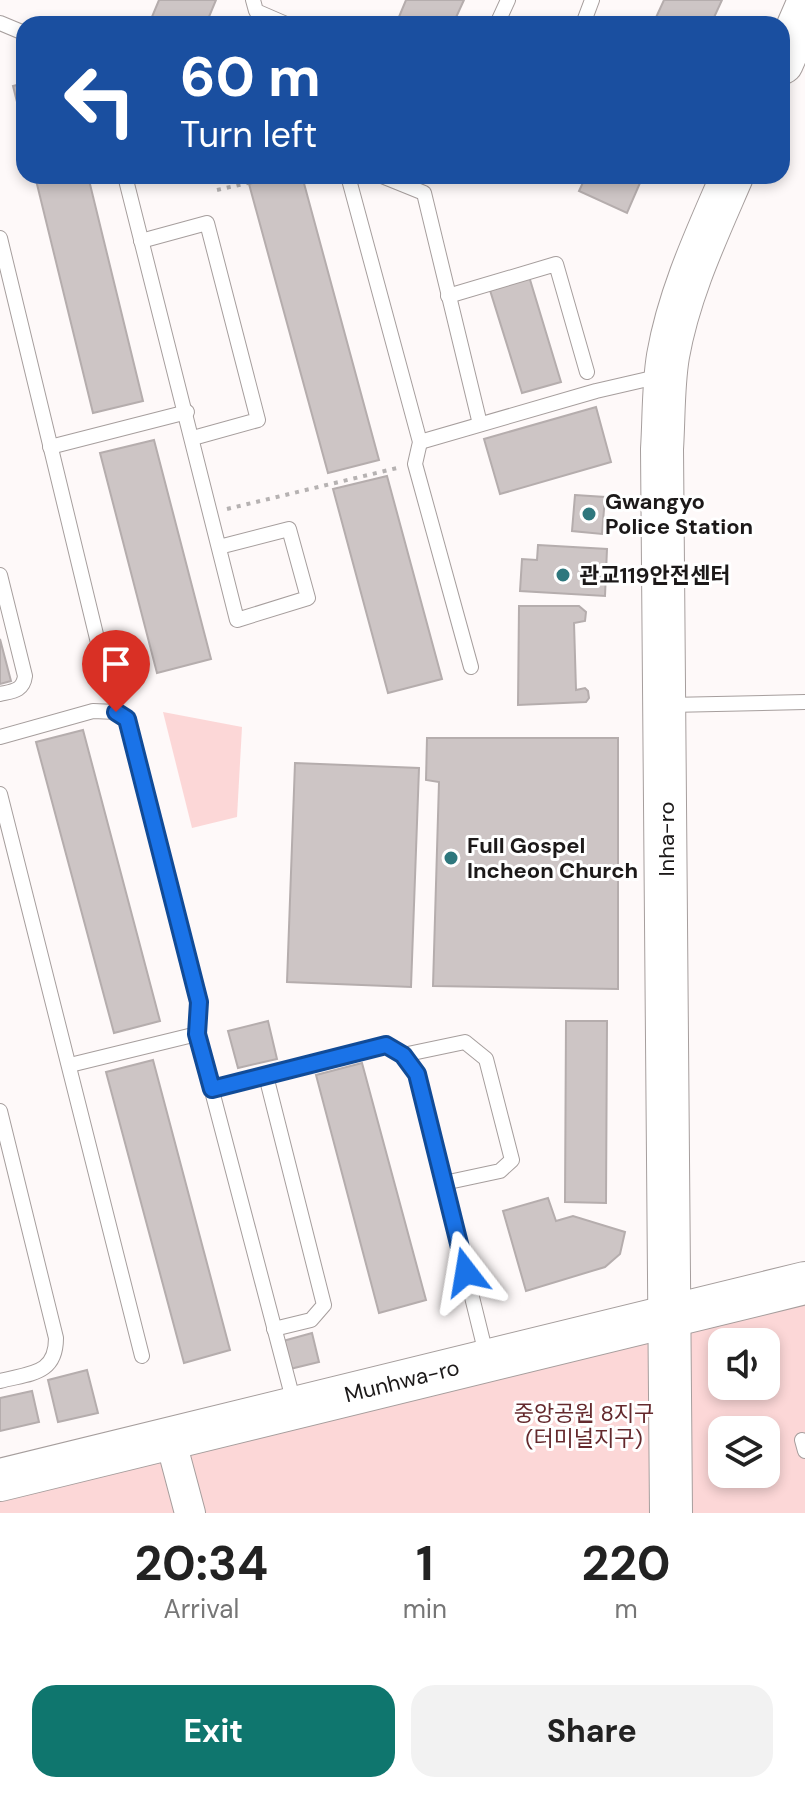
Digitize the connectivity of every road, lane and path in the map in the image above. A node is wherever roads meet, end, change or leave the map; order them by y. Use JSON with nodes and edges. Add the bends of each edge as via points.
{"nodes":[{"id":1,"x":253,"y":0,"type":"edge"},
{"id":2,"x":805,"y":10,"type":"edge"},
{"id":3,"x":268,"y":16,"type":"edge"},
{"id":4,"x":790,"y":45,"type":"edge"},
{"id":5,"x":127,"y":184,"type":"edge"},
{"id":6,"x":244,"y":184,"type":"edge"},
{"id":7,"x":350,"y":184,"type":"edge"},
{"id":8,"x":402,"y":184,"type":"edge"},
{"id":9,"x":729,"y":184,"type":"edge"},
{"id":10,"x":217,"y":190,"type":"dead end"},
{"id":11,"x":0,"y":238,"type":"edge"},
{"id":12,"x":141,"y":241,"type":"junction"},
{"id":13,"x":448,"y":296,"type":"junction"},
{"id":14,"x":587,"y":372,"type":"dead end"},
{"id":15,"x":665,"y":376,"type":"junction"},
{"id":16,"x":187,"y":412,"type":"junction"},
{"id":17,"x":480,"y":424,"type":"junction"},
{"id":18,"x":193,"y":438,"type":"junction"},
{"id":19,"x":420,"y":442,"type":"junction"},
{"id":20,"x":50,"y":447,"type":"junction"},
{"id":21,"x":415,"y":464,"type":"junction"},
{"id":22,"x":211,"y":513,"type":"junction"},
{"id":23,"x":219,"y":547,"type":"junction"},
{"id":24,"x":0,"y":575,"type":"edge"},
{"id":25,"x":101,"y":655,"type":"dead end"},
{"id":26,"x":471,"y":667,"type":"dead end"},
{"id":27,"x":0,"y":694,"type":"edge"},
{"id":28,"x":805,"y":702,"type":"edge"},
{"id":29,"x":665,"y":705,"type":"junction"},
{"id":30,"x":0,"y":737,"type":"edge"},
{"id":31,"x":0,"y":794,"type":"edge"},
{"id":32,"x":197,"y":1034,"type":"junction"},
{"id":33,"x":403,"y":1055,"type":"junction"},
{"id":34,"x":70,"y":1065,"type":"junction"},
{"id":35,"x":266,"y":1076,"type":"junction"},
{"id":36,"x":212,"y":1089,"type":"junction"},
{"id":37,"x":0,"y":1111,"type":"edge"},
{"id":38,"x":444,"y":1183,"type":"junction"},
{"id":39,"x":805,"y":1283,"type":"edge"},
{"id":40,"x":670,"y":1316,"type":"junction"},
{"id":41,"x":274,"y":1329,"type":"junction"},
{"id":42,"x":142,"y":1356,"type":"dead end"},
{"id":43,"x":487,"y":1360,"type":"junction"},
{"id":44,"x":0,"y":1381,"type":"edge"},
{"id":45,"x":295,"y":1408,"type":"junction"},
{"id":46,"x":170,"y":1438,"type":"junction"},
{"id":47,"x":0,"y":1480,"type":"edge"},
{"id":48,"x":190,"y":1513,"type":"edge"},
{"id":49,"x":671,"y":1513,"type":"edge"}],
"edges":[{"from":1,"to":3,"type":"lane","via":[[256,11]]},
{"from":2,"to":4,"type":"main road"},
{"from":5,"to":12,"type":"lane"},
{"from":6,"to":10,"type":"path"},
{"from":7,"to":19,"type":"lane"},
{"from":8,"to":13,"type":"lane","via":[[424,193]]},
{"from":9,"to":15,"type":"main road","name":"Inha-ro","via":[[691,270]]},
{"from":11,"to":20,"type":"lane"},
{"from":12,"to":16,"type":"lane"},
{"from":12,"to":18,"type":"lane","via":[[207,223],[211,238],[258,420]]},
{"from":13,"to":14,"type":"lane","via":[[556,264]]},
{"from":13,"to":17,"type":"lane"},
{"from":15,"to":17,"type":"lane"},
{"from":15,"to":29,"type":"main road","name":"Inha-ro"},
{"from":16,"to":18,"type":"lane"},
{"from":16,"to":20,"type":"lane"},
{"from":17,"to":19,"type":"lane"},
{"from":18,"to":22,"type":"lane"},
{"from":19,"to":21,"type":"lane"},
{"from":20,"to":25,"type":"lane"},
{"from":21,"to":22,"type":"path"},
{"from":21,"to":26,"type":"lane"},
{"from":22,"to":23,"type":"lane"},
{"from":23,"to":23,"type":"lane","via":[[237,620],[308,598],[289,529]]},
{"from":24,"to":27,"type":"lane","via":[[25,676],[18,690]]},
{"from":28,"to":29,"type":"lane"},
{"from":29,"to":40,"type":"main road","name":"Inha-ro"},
{"from":30,"to":32,"type":"lane","via":[[93,711],[116,712],[127,719],[199,1002]]},
{"from":31,"to":34,"type":"lane"},
{"from":32,"to":34,"type":"lane"},
{"from":32,"to":36,"type":"lane"},
{"from":33,"to":35,"type":"lane","via":[[386,1045]]},
{"from":33,"to":38,"type":"lane","via":[[417,1074]]},
{"from":33,"to":38,"type":"lane","via":[[465,1042],[486,1059],[512,1160],[500,1171]]},
{"from":34,"to":42,"type":"lane"},
{"from":35,"to":36,"type":"lane"},
{"from":35,"to":41,"type":"lane","via":[[324,1305],[311,1320]]},
{"from":36,"to":41,"type":"lane"},
{"from":37,"to":44,"type":"lane","via":[[56,1355],[45,1369]]},
{"from":38,"to":43,"type":"lane"},
{"from":39,"to":40,"type":"main road","name":"Munhwa-ro"},
{"from":40,"to":43,"type":"main road","name":"Munhwa-ro"},
{"from":40,"to":49,"type":"main road","name":"Inha-ro"},
{"from":41,"to":45,"type":"lane"},
{"from":43,"to":45,"type":"main road","name":"Munhwa-ro"},
{"from":45,"to":46,"type":"main road","name":"Munhwa-ro"},
{"from":46,"to":47,"type":"main road","name":"Munhwa-ro"},
{"from":46,"to":48,"type":"street"}]}
